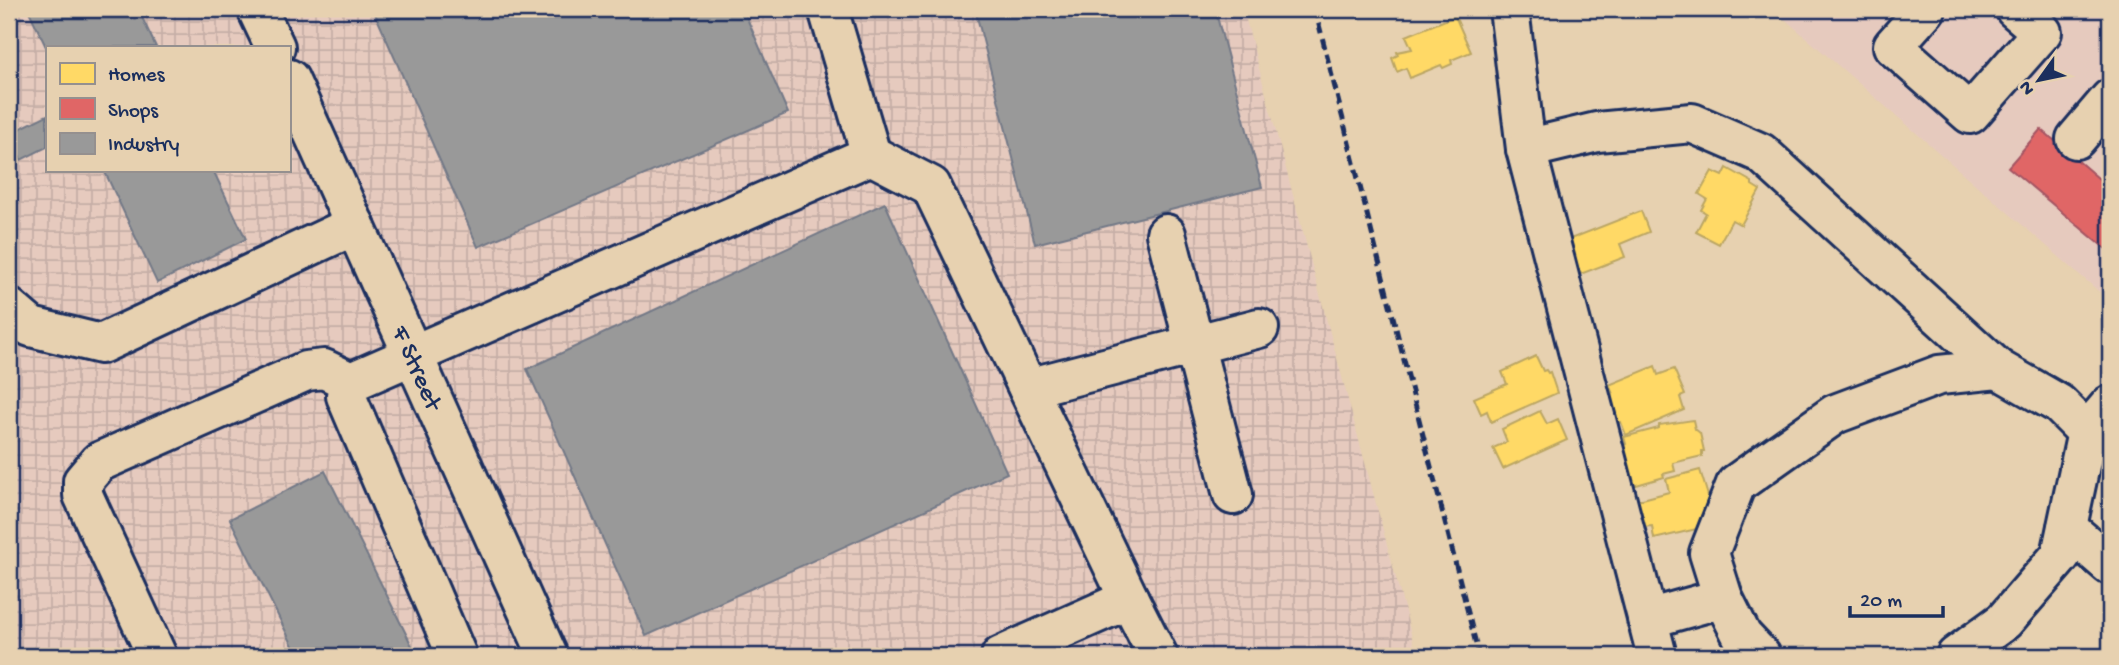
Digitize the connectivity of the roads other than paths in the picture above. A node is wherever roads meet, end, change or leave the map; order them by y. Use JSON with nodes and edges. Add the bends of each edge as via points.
{"nodes":[{"id":1,"x":257,"y":9,"type":"edge"},
{"id":2,"x":828,"y":9,"type":"edge"},
{"id":3,"x":1509,"y":9,"type":"edge"},
{"id":4,"x":1926,"y":9,"type":"edge"},
{"id":5,"x":2015,"y":9,"type":"edge"},
{"id":6,"x":275,"y":46,"type":"edge"},
{"id":7,"x":290,"y":81,"type":"edge"},
{"id":8,"x":2110,"y":99,"type":"edge"},
{"id":9,"x":2076,"y":139,"type":"dead end"},
{"id":10,"x":1526,"y":149,"type":"junction"},
{"id":11,"x":871,"y":155,"type":"junction"},
{"id":12,"x":355,"y":225,"type":"junction"},
{"id":13,"x":1166,"y":234,"type":"dead end"},
{"id":14,"x":9,"y":308,"type":"edge"},
{"id":15,"x":1259,"y":328,"type":"dead end"},
{"id":16,"x":1195,"y":345,"type":"junction"},
{"id":17,"x":413,"y":355,"type":"junction"},
{"id":18,"x":1998,"y":369,"type":"junction"},
{"id":19,"x":351,"y":382,"type":"junction"},
{"id":20,"x":1028,"y":388,"type":"junction"},
{"id":21,"x":2099,"y":419,"type":"edge"},
{"id":22,"x":1234,"y":495,"type":"dead end"},
{"id":23,"x":2067,"y":528,"type":"junction"},
{"id":24,"x":2110,"y":565,"type":"edge"},
{"id":25,"x":1129,"y":598,"type":"junction"},
{"id":26,"x":1723,"y":598,"type":"junction"},
{"id":27,"x":1647,"y":619,"type":"junction"},
{"id":28,"x":157,"y":656,"type":"edge"},
{"id":29,"x":457,"y":656,"type":"edge"},
{"id":30,"x":548,"y":656,"type":"edge"},
{"id":31,"x":1001,"y":656,"type":"edge"},
{"id":32,"x":1157,"y":656,"type":"edge"},
{"id":33,"x":1657,"y":656,"type":"edge"},
{"id":34,"x":1761,"y":656,"type":"edge"},
{"id":35,"x":1956,"y":656,"type":"edge"}],
"edges":[{"from":1,"to":6,"type":"street"},
{"from":2,"to":11,"type":"street"},
{"from":3,"to":10,"type":"street"},
{"from":4,"to":5,"type":"street","via":[[1893,46],[1970,114],[2042,32]]},
{"from":7,"to":12,"type":"street","name":"F Street"},
{"from":8,"to":9,"type":"street"},
{"from":10,"to":18,"type":"street","via":[[1597,132],[1692,123],[1761,153]]},
{"from":10,"to":27,"type":"street"},
{"from":11,"to":17,"type":"street"},
{"from":11,"to":20,"type":"street","via":[[931,186]]},
{"from":12,"to":14,"type":"street","via":[[101,344],[31,327]]},
{"from":12,"to":17,"type":"street","name":"F Street"},
{"from":13,"to":16,"type":"street"},
{"from":15,"to":16,"type":"street"},
{"from":16,"to":20,"type":"street"},
{"from":16,"to":22,"type":"street"},
{"from":17,"to":19,"type":"street"},
{"from":17,"to":30,"type":"street","name":"F Street"},
{"from":18,"to":21,"type":"street","via":[[2059,404]]},
{"from":18,"to":26,"type":"street","via":[[1939,375],[1835,414],[1736,484],[1709,553]]},
{"from":19,"to":28,"type":"street","via":[[324,369],[306,371],[99,462],[83,481],[83,495]]},
{"from":19,"to":29,"type":"street","via":[[346,396]]},
{"from":20,"to":25,"type":"street"},
{"from":21,"to":23,"type":"street"},
{"from":23,"to":24,"type":"street"},
{"from":23,"to":35,"type":"street","via":[[2061,555],[2004,621]]},
{"from":25,"to":31,"type":"street"},
{"from":25,"to":32,"type":"street"},
{"from":26,"to":27,"type":"street"},
{"from":26,"to":34,"type":"street","via":[[1742,636]]},
{"from":27,"to":33,"type":"street"}]}
